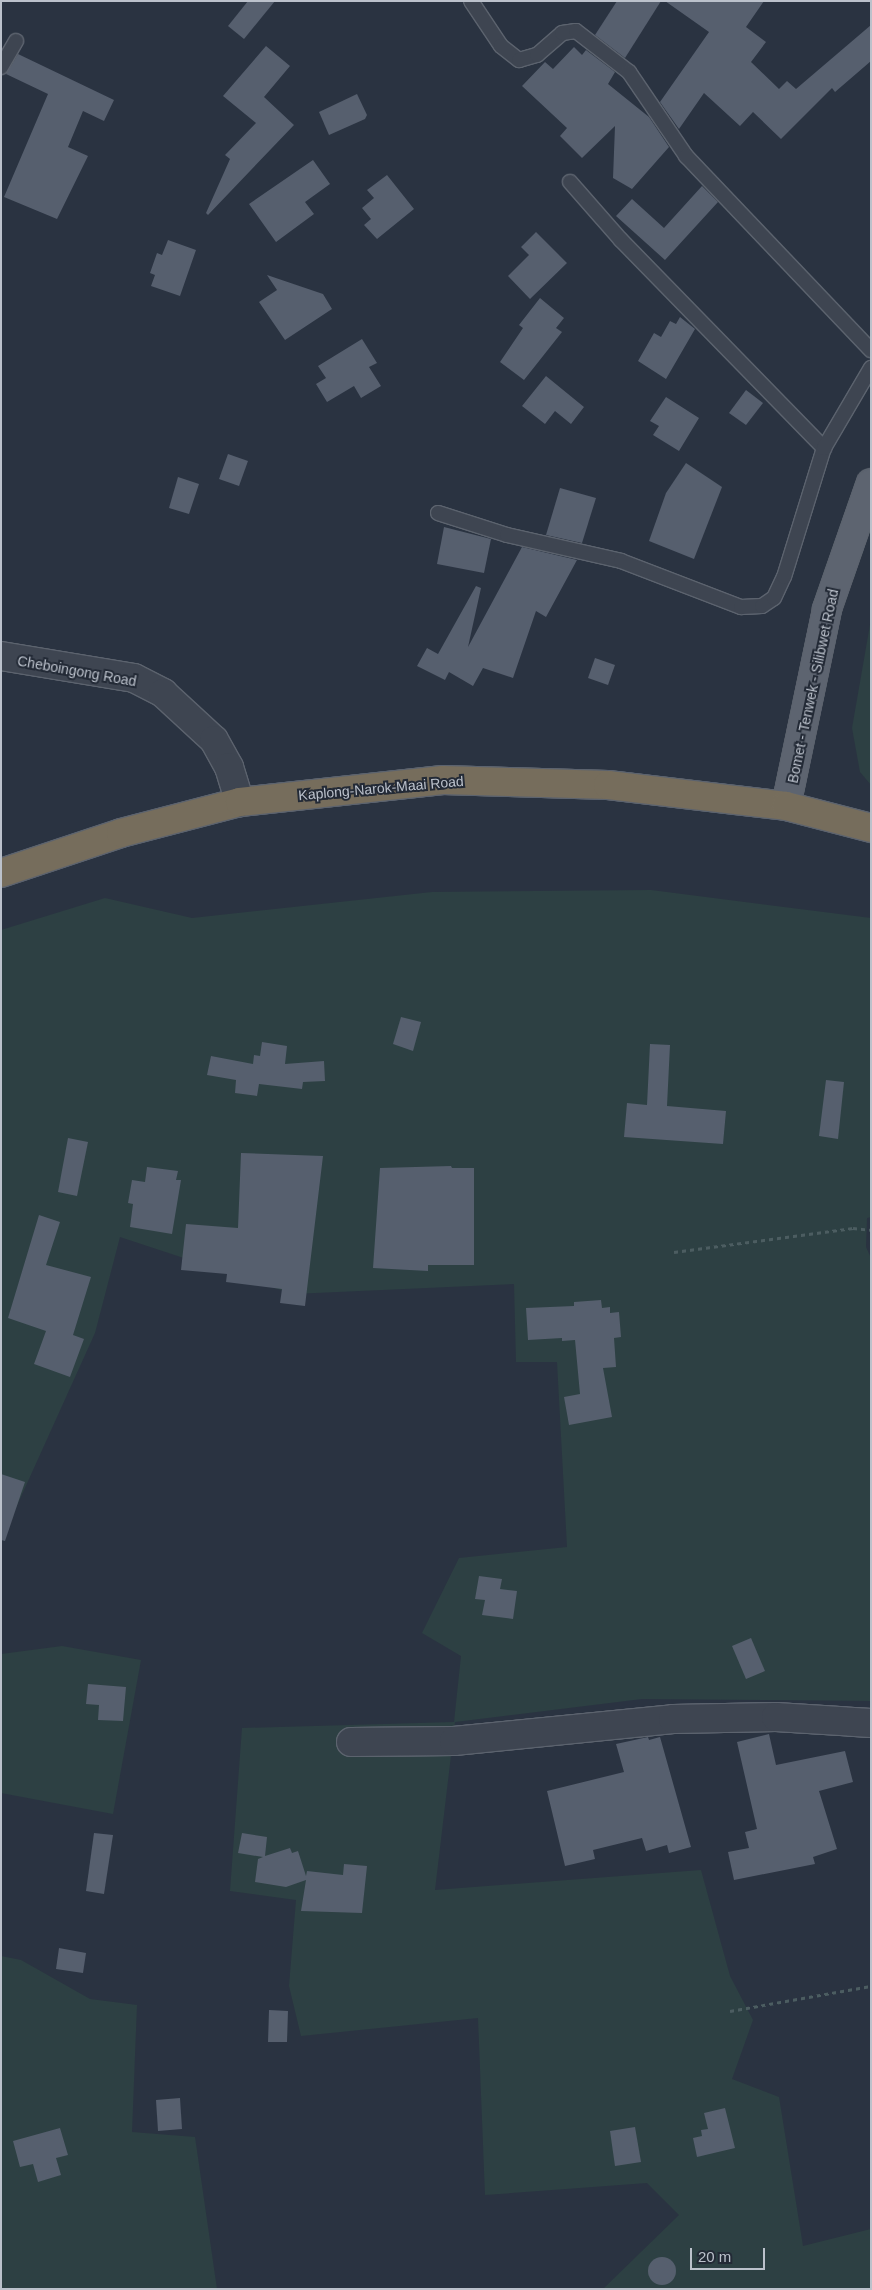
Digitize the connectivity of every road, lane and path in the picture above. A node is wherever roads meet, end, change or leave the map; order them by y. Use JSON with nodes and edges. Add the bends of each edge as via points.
{"nodes":[{"id":1,"x":471,"y":1,"type":"edge"},
{"id":2,"x":16,"y":41,"type":"dead end"},
{"id":3,"x":1,"y":67,"type":"edge"},
{"id":4,"x":570,"y":182,"type":"dead end"},
{"id":5,"x":871,"y":350,"type":"edge"},
{"id":6,"x":871,"y":368,"type":"edge"},
{"id":7,"x":824,"y":448,"type":"junction"},
{"id":8,"x":871,"y":483,"type":"edge"},
{"id":9,"x":438,"y":513,"type":"dead end"},
{"id":10,"x":1,"y":656,"type":"edge"},
{"id":11,"x":240,"y":802,"type":"junction"},
{"id":12,"x":786,"y":806,"type":"junction"},
{"id":13,"x":864,"y":826,"type":"edge"},
{"id":14,"x":1,"y":873,"type":"edge"},
{"id":15,"x":871,"y":1230,"type":"edge"},
{"id":16,"x":674,"y":1252,"type":"dead end"},
{"id":17,"x":871,"y":1722,"type":"edge"},
{"id":18,"x":350,"y":1742,"type":"dead end"},
{"id":19,"x":871,"y":1986,"type":"edge"},
{"id":20,"x":730,"y":2010,"type":"dead end"}],
"edges":[{"from":1,"to":5,"type":"lane","via":[[502,46],[520,60],[537,55],[562,33],[576,31],[629,72],[686,156]]},
{"from":2,"to":3,"type":"lane"},
{"from":4,"to":7,"type":"lane","via":[[621,240]]},
{"from":6,"to":7,"type":"lane"},
{"from":7,"to":9,"type":"lane","via":[[784,577],[774,598],[762,606],[741,608],[621,561],[507,535]]},
{"from":8,"to":12,"type":"main road","name":"Bomet - Tenwek - Silibwet Road","via":[[828,609]]},
{"from":10,"to":11,"type":"street","name":"Cheboingong Road","via":[[134,678],[163,693],[214,740],[229,767]]},
{"from":11,"to":12,"type":"highway","name":"Kaplong-Narok-Maai Road","via":[[443,780],[608,785]]},
{"from":11,"to":14,"type":"highway","name":"Kaplong-Narok-Maai Road","via":[[121,833]]},
{"from":12,"to":13,"type":"highway","name":"Kaplong-Narok-Maai Road"},
{"from":15,"to":16,"type":"path","via":[[853,1228]]},
{"from":17,"to":18,"type":"street","via":[[776,1717],[674,1719],[454,1741]]},
{"from":19,"to":20,"type":"path"}]}
